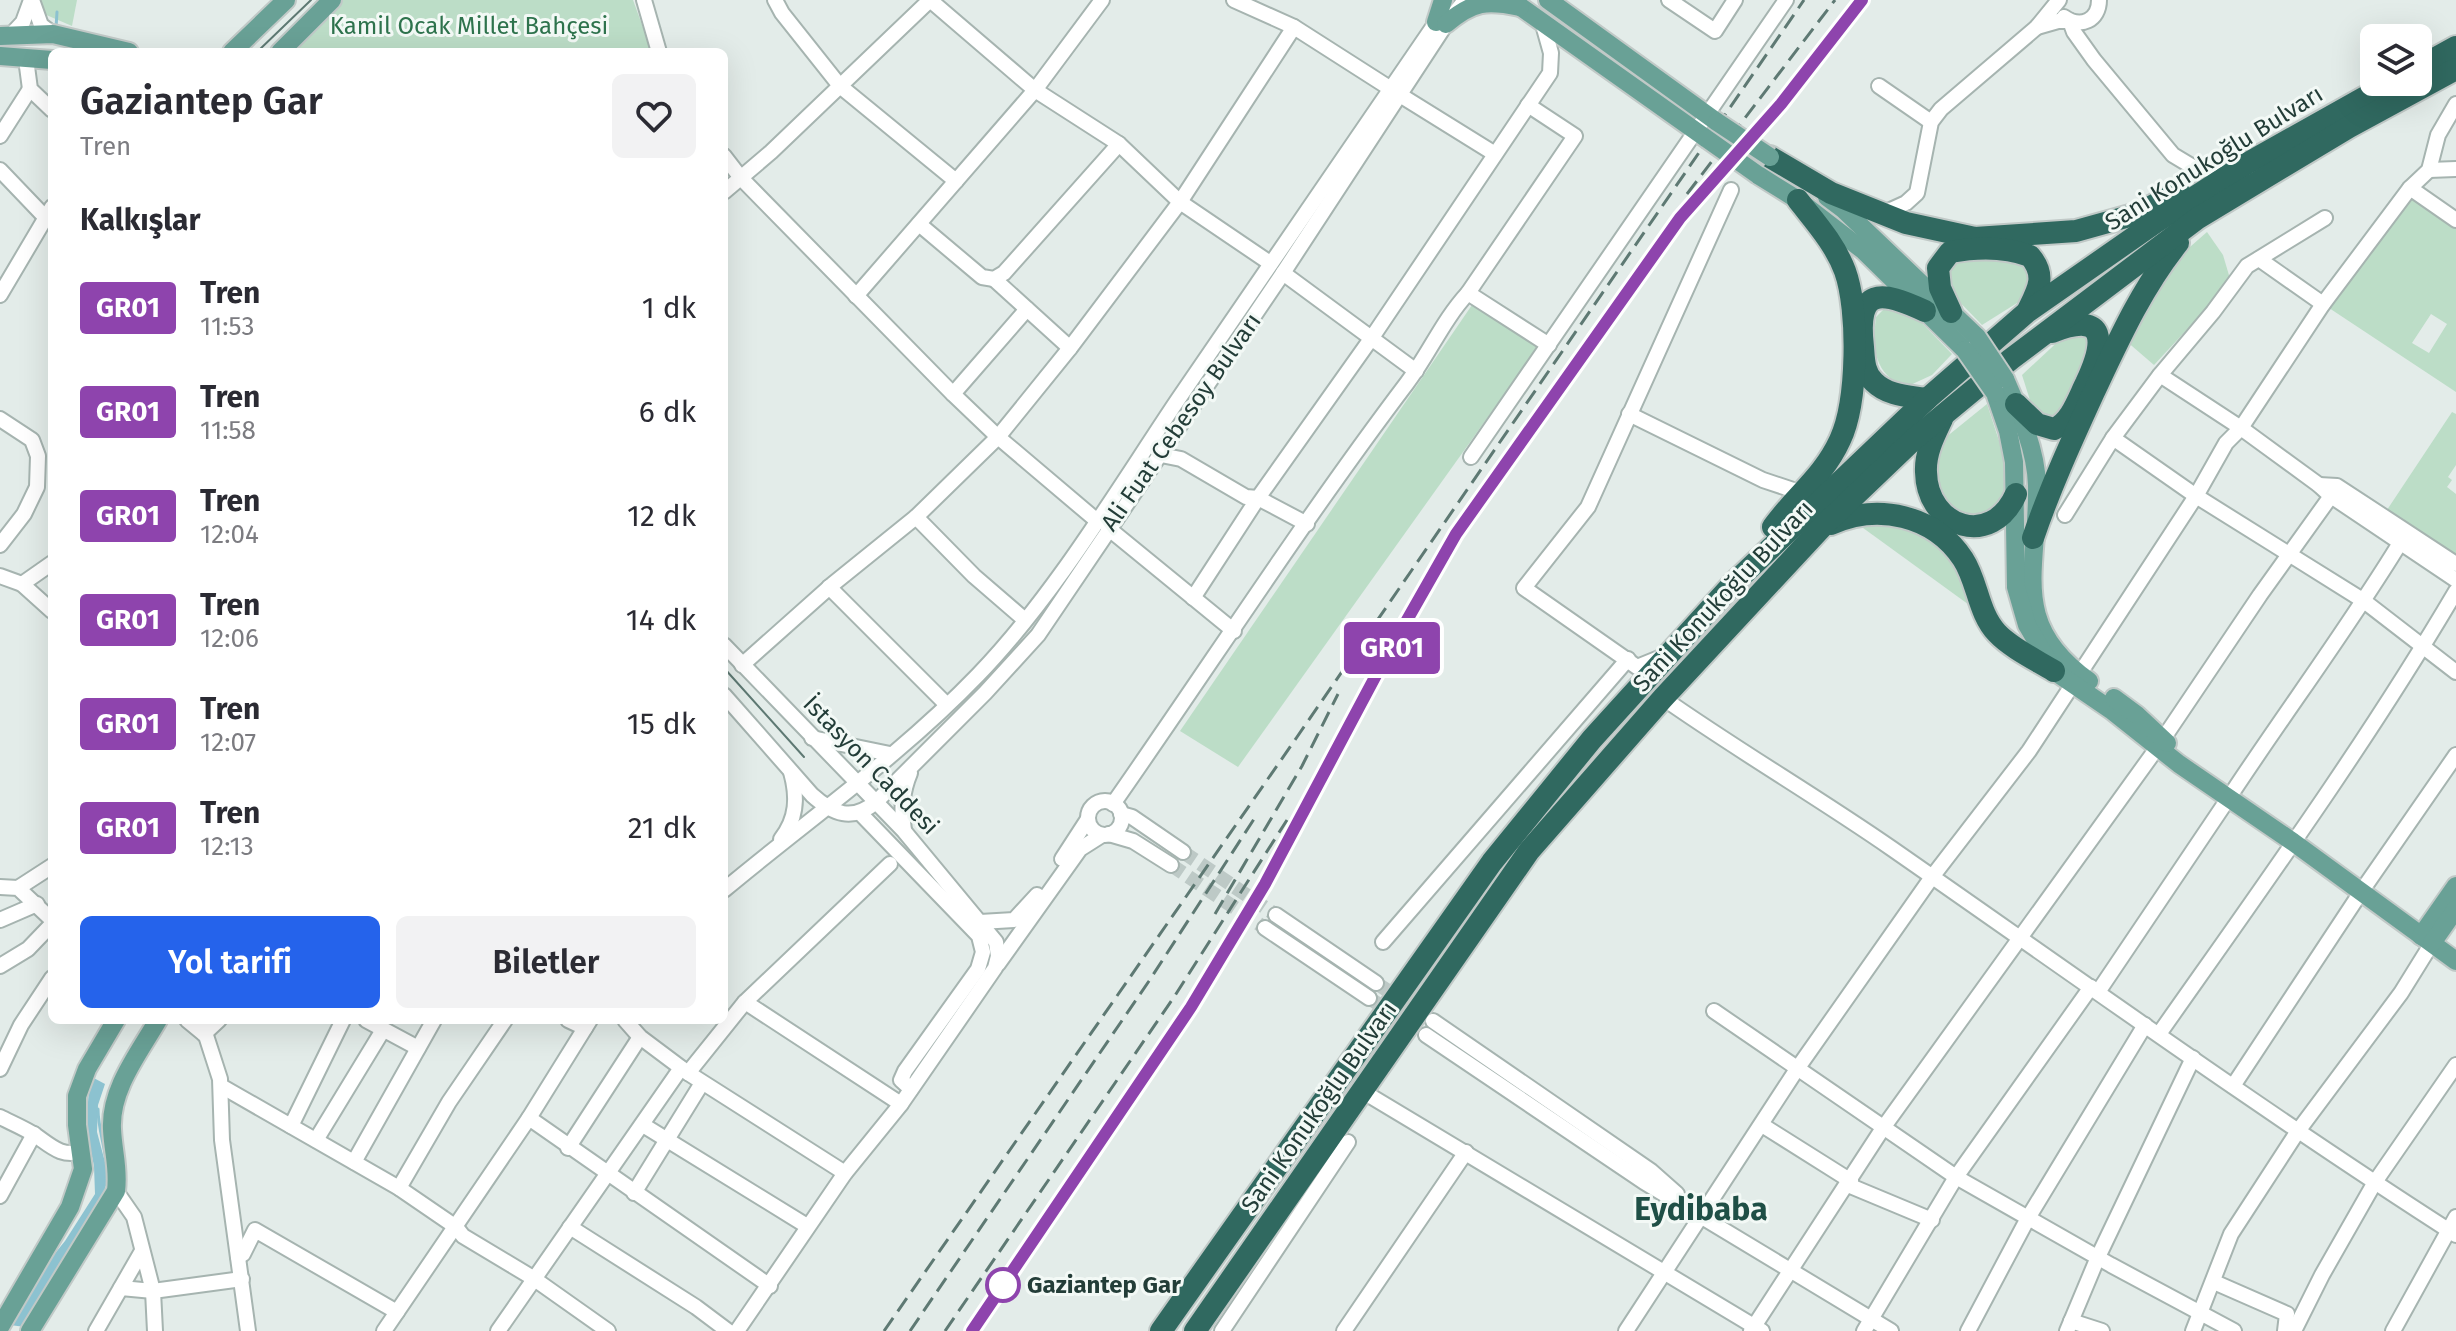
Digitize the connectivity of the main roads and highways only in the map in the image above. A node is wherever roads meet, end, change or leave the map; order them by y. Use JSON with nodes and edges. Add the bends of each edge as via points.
{"nodes":[{"id":1,"x":286,"y":0,"type":"edge"},
{"id":2,"x":332,"y":0,"type":"edge"},
{"id":3,"x":1443,"y":0,"type":"edge"},
{"id":4,"x":1548,"y":0,"type":"edge"},
{"id":5,"x":1518,"y":4,"type":"edge"},
{"id":6,"x":5,"y":36,"type":"edge"},
{"id":7,"x":2456,"y":47,"type":"edge"},
{"id":8,"x":112,"y":48,"type":"edge"},
{"id":9,"x":234,"y":48,"type":"edge"},
{"id":10,"x":284,"y":48,"type":"edge"},
{"id":11,"x":0,"y":56,"type":"edge"},
{"id":12,"x":48,"y":60,"type":"edge"},
{"id":13,"x":2432,"y":60,"type":"edge"},
{"id":14,"x":2456,"y":69,"type":"edge"},
{"id":15,"x":2367,"y":96,"type":"edge"},
{"id":16,"x":2246,"y":164,"type":"junction"},
{"id":17,"x":1764,"y":166,"type":"junction"},
{"id":18,"x":1798,"y":200,"type":"junction"},
{"id":19,"x":2198,"y":218,"type":"junction"},
{"id":20,"x":1925,"y":311,"type":"junction"},
{"id":21,"x":1951,"y":312,"type":"junction"},
{"id":22,"x":2027,"y":312,"type":"junction"},
{"id":23,"x":2036,"y":339,"type":"junction"},
{"id":24,"x":1971,"y":344,"type":"junction"},
{"id":25,"x":2000,"y":386,"type":"junction"},
{"id":26,"x":1927,"y":399,"type":"junction"},
{"id":27,"x":2016,"y":404,"type":"junction"},
{"id":28,"x":1944,"y":415,"type":"junction"},
{"id":29,"x":2016,"y":494,"type":"junction"},
{"id":30,"x":1819,"y":529,"type":"junction"},
{"id":31,"x":2033,"y":538,"type":"junction"},
{"id":32,"x":1732,"y":585,"type":"junction"},
{"id":33,"x":2054,"y":671,"type":"junction"},
{"id":34,"x":2077,"y":678,"type":"junction"},
{"id":35,"x":2456,"y":886,"type":"edge"},
{"id":36,"x":2456,"y":909,"type":"edge"},
{"id":37,"x":2429,"y":935,"type":"junction"},
{"id":38,"x":2456,"y":948,"type":"edge"},
{"id":39,"x":2456,"y":961,"type":"edge"},
{"id":40,"x":114,"y":1024,"type":"edge"},
{"id":41,"x":156,"y":1024,"type":"edge"},
{"id":42,"x":1,"y":1329,"type":"edge"},
{"id":43,"x":30,"y":1331,"type":"edge"},
{"id":44,"x":1161,"y":1331,"type":"edge"},
{"id":45,"x":1195,"y":1331,"type":"edge"}],
"edges":[{"from":1,"to":9,"type":"main road"},
{"from":2,"to":10,"type":"main road"},
{"from":3,"to":5,"type":"main road","via":[[1441,23],[1474,5]]},
{"from":4,"to":17,"type":"main road","bridge":true,"via":[[1712,118]]},
{"from":5,"to":17,"type":"main road","bridge":true,"via":[[1702,135]]},
{"from":6,"to":8,"type":"main road","via":[[53,34]]},
{"from":7,"to":13,"type":"highway"},
{"from":11,"to":12,"type":"main road"},
{"from":14,"to":19,"type":"highway","name":"Sani Konukoğlu Bulvarı"},
{"from":15,"to":16,"type":"highway","name":"Sani Konukoğlu Bulvarı"},
{"from":16,"to":17,"type":"highway","via":[[2137,214],[2076,231],[1975,238],[1906,223]]},
{"from":16,"to":22,"type":"highway","name":"Sani Konukoğlu Bulvarı"},
{"from":17,"to":18,"type":"main road"},
{"from":17,"to":21,"type":"main road","via":[[1843,209]]},
{"from":18,"to":20,"type":"main road","via":[[1864,251]]},
{"from":18,"to":32,"type":"highway","via":[[1828,238],[1845,272],[1854,311],[1851,396],[1841,438],[1819,477],[1779,520]]},
{"from":19,"to":23,"type":"highway","name":"Sani Konukoğlu Bulvarı"},
{"from":19,"to":31,"type":"highway","via":[[2153,274],[2120,336],[2051,484]]},
{"from":20,"to":24,"type":"main road"},
{"from":20,"to":26,"type":"highway","via":[[1882,297],[1866,307],[1860,326],[1865,368],[1875,383],[1891,393]]},
{"from":21,"to":22,"type":"highway","via":[[1938,268],[1950,252],[1973,247],[2018,252],[2037,264],[2040,287]]},
{"from":21,"to":24,"type":"main road"},
{"from":22,"to":26,"type":"highway","name":"Sani Konukoğlu Bulvarı"},
{"from":23,"to":27,"type":"highway","via":[[2077,324],[2095,330],[2100,343],[2096,362],[2059,427],[2037,424]]},
{"from":23,"to":28,"type":"highway","name":"Sani Konukoğlu Bulvarı"},
{"from":24,"to":25,"type":"main road","bridge":true},
{"from":25,"to":27,"type":"main road"},
{"from":25,"to":29,"type":"main road"},
{"from":26,"to":32,"type":"highway","name":"Sani Konukoğlu Bulvarı"},
{"from":27,"to":31,"type":"main road","via":[[2037,484]]},
{"from":28,"to":29,"type":"highway","via":[[1926,462],[1928,490],[1936,506],[1958,524],[1981,526],[2010,508]]},
{"from":28,"to":30,"type":"highway","name":"Sani Konukoğlu Bulvarı"},
{"from":29,"to":33,"type":"main road","via":[[2016,587],[2027,625]]},
{"from":30,"to":33,"type":"highway","via":[[1852,515],[1905,516],[1927,525],[1963,559],[1998,634]]},
{"from":30,"to":45,"type":"highway","name":"Sani Konukoğlu Bulvarı","via":[[1529,851]]},
{"from":31,"to":34,"type":"main road","via":[[2031,594],[2036,616]]},
{"from":32,"to":44,"type":"highway","name":"Sani Konukoğlu Bulvarı","via":[[1592,739],[1492,862]]},
{"from":33,"to":34,"type":"main road"},
{"from":34,"to":37,"type":"main road"},
{"from":35,"to":37,"type":"main road"},
{"from":36,"to":37,"type":"main road"},
{"from":37,"to":38,"type":"main road"},
{"from":37,"to":39,"type":"main road"},
{"from":40,"to":42,"type":"main road","via":[[77,1096],[83,1169],[70,1207]]},
{"from":41,"to":43,"type":"main road","via":[[115,1101],[116,1191]]}]}
